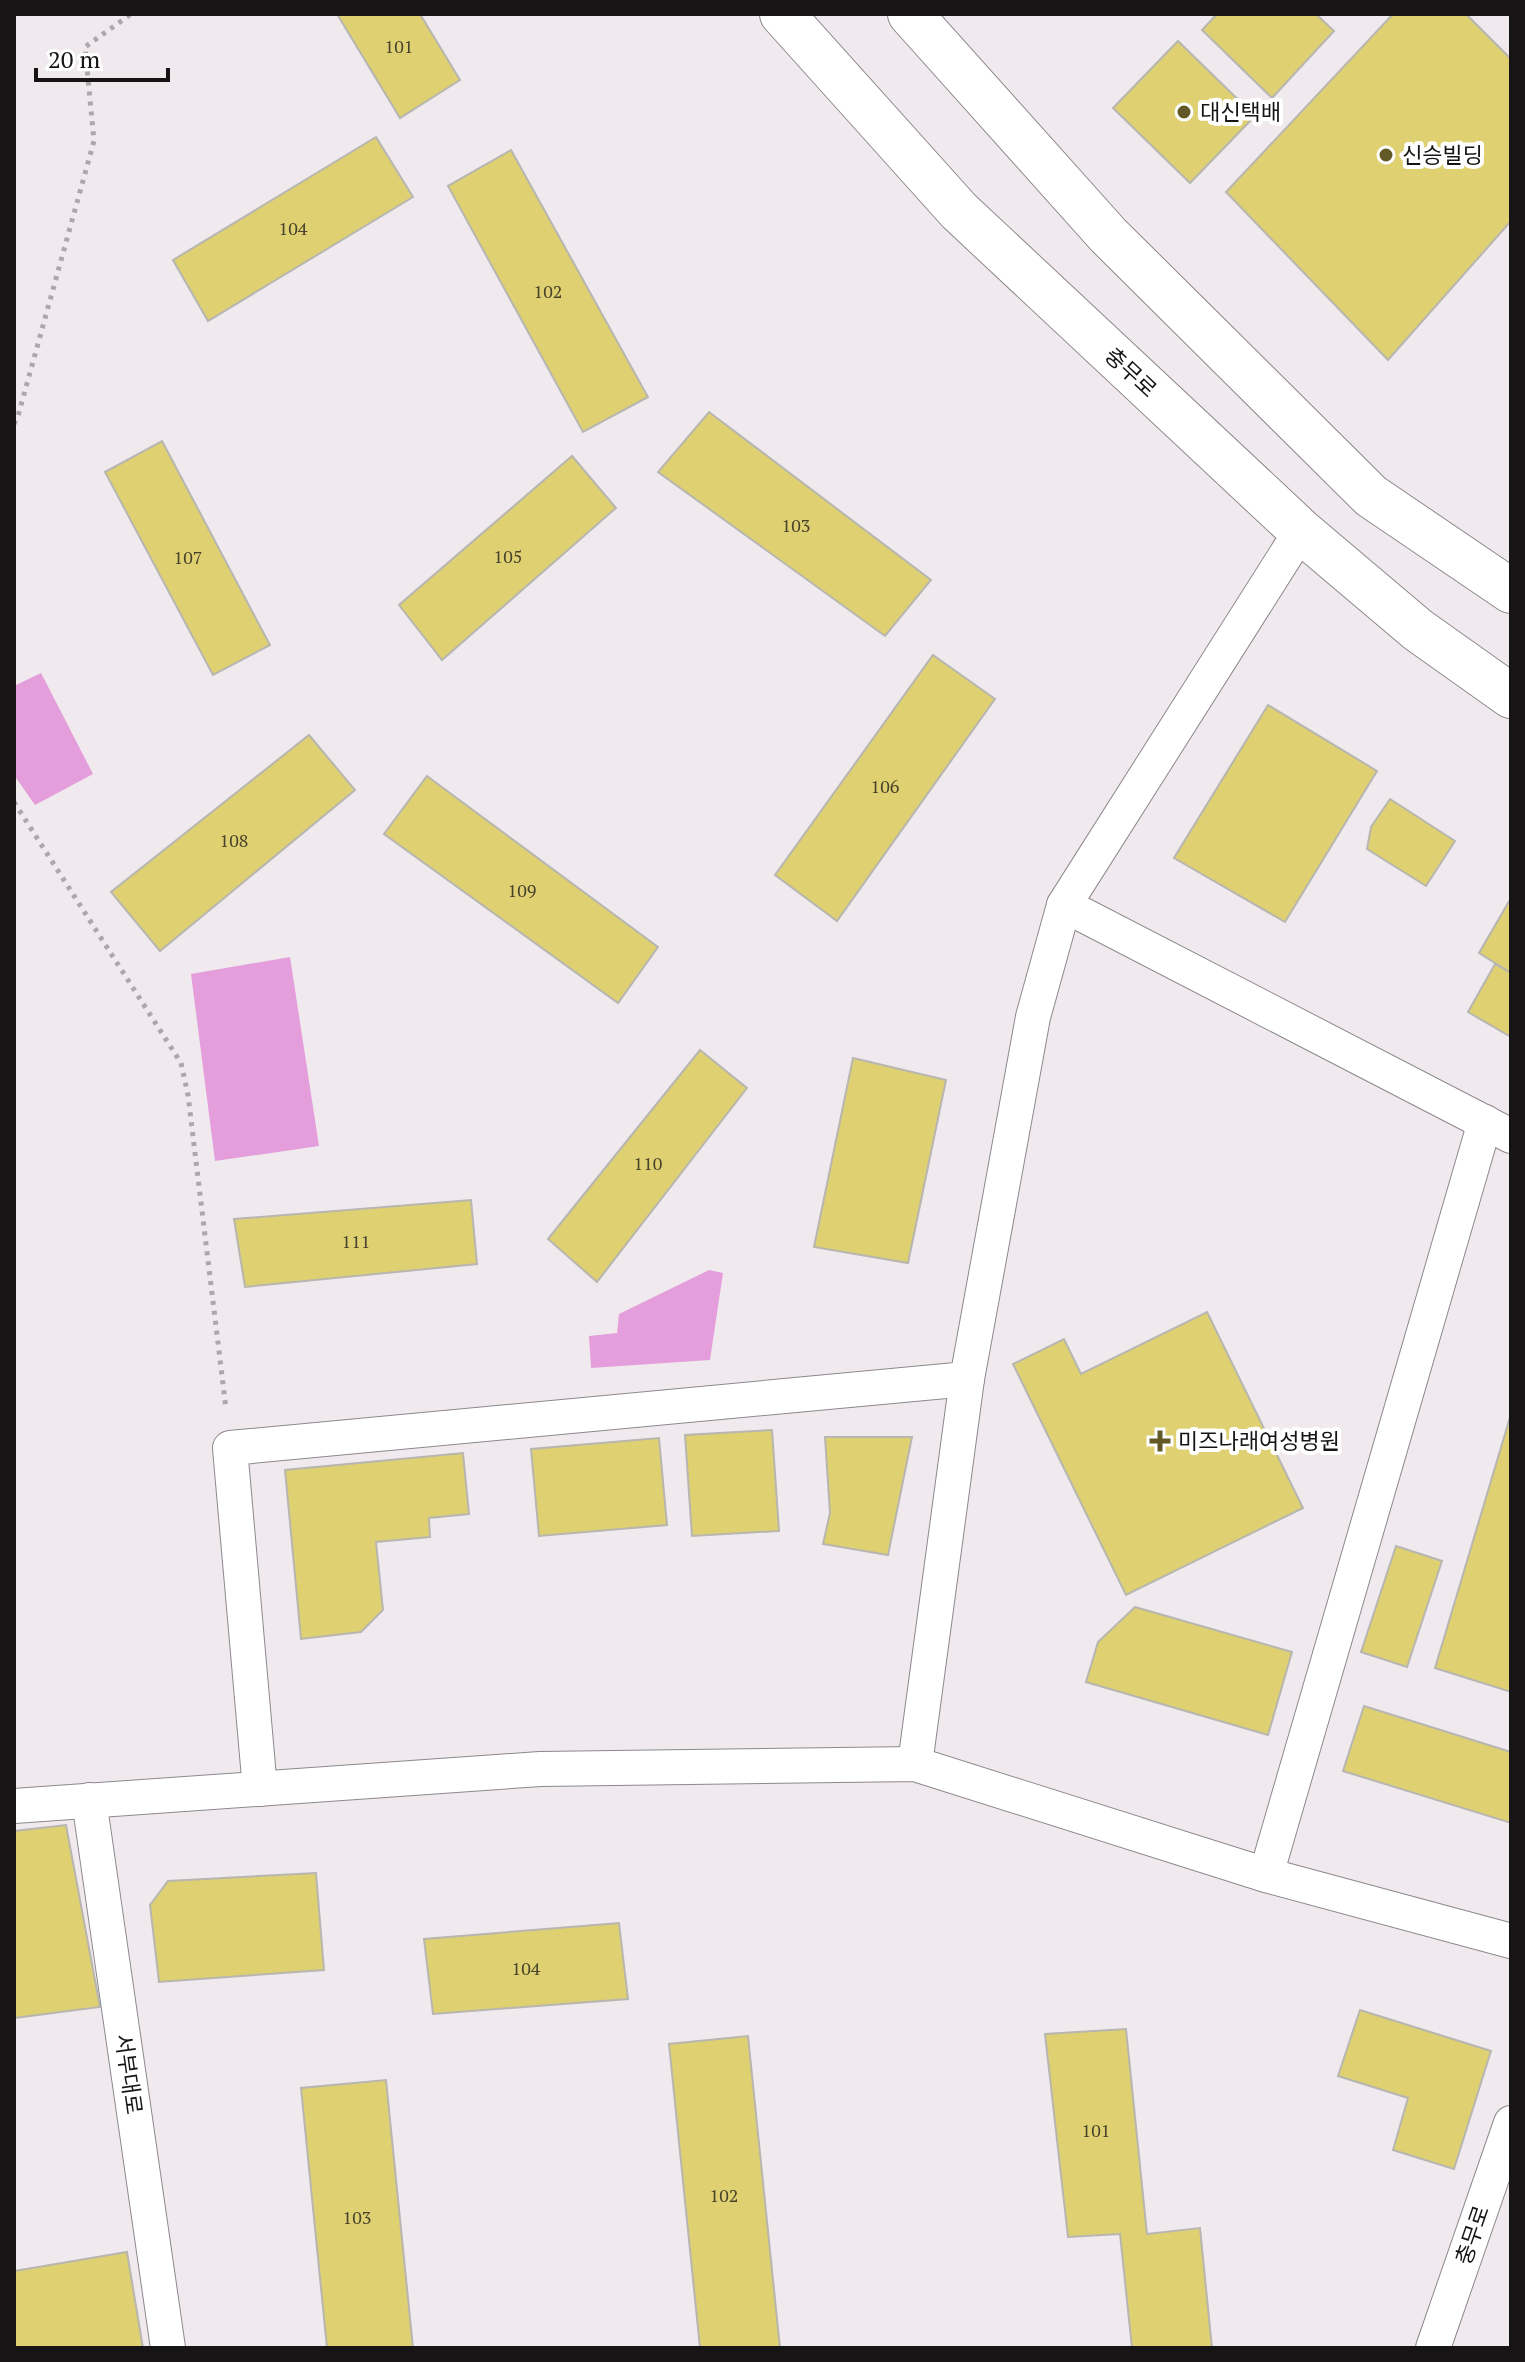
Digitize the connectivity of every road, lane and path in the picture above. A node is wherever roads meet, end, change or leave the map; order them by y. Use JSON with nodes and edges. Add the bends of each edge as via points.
{"nodes":[{"id":1,"x":131,"y":14,"type":"edge"},
{"id":2,"x":782,"y":14,"type":"edge"},
{"id":3,"x":910,"y":14,"type":"edge"},
{"id":4,"x":14,"y":424,"type":"edge"},
{"id":5,"x":1301,"y":531,"type":"junction"},
{"id":6,"x":1511,"y":591,"type":"edge"},
{"id":7,"x":1511,"y":696,"type":"edge"},
{"id":8,"x":14,"y":802,"type":"edge"},
{"id":9,"x":1064,"y":905,"type":"junction"},
{"id":10,"x":1498,"y":1129,"type":"edge"},
{"id":11,"x":967,"y":1379,"type":"junction"},
{"id":12,"x":230,"y":1448,"type":"junction"},
{"id":13,"x":915,"y":1764,"type":"junction"},
{"id":14,"x":260,"y":1789,"type":"junction"},
{"id":15,"x":89,"y":1800,"type":"junction"},
{"id":16,"x":14,"y":1806,"type":"edge"},
{"id":17,"x":1266,"y":1875,"type":"junction"},
{"id":18,"x":1511,"y":1941,"type":"edge"},
{"id":19,"x":1511,"y":2123,"type":"edge"},
{"id":20,"x":168,"y":2348,"type":"edge"},
{"id":21,"x":1433,"y":2348,"type":"edge"}],
"edges":[{"from":1,"to":4,"type":"path","via":[[85,47],[94,141]]},
{"from":2,"to":5,"type":"main road","name":"충무로","via":[[959,211]]},
{"from":3,"to":6,"type":"main road","via":[[1108,235],[1371,496]]},
{"from":5,"to":7,"type":"main road","name":"충무로","via":[[1418,630]]},
{"from":5,"to":9,"type":"street"},
{"from":8,"to":12,"type":"path","via":[[181,1063]]},
{"from":9,"to":10,"type":"street"},
{"from":9,"to":11,"type":"street","via":[[1033,1017]]},
{"from":10,"to":17,"type":"street"},
{"from":11,"to":12,"type":"street"},
{"from":11,"to":13,"type":"street"},
{"from":12,"to":14,"type":"street"},
{"from":13,"to":14,"type":"street","via":[[540,1769]]},
{"from":13,"to":17,"type":"street"},
{"from":14,"to":15,"type":"street"},
{"from":15,"to":16,"type":"street"},
{"from":15,"to":20,"type":"street","name":"서부대로"},
{"from":17,"to":18,"type":"street"},
{"from":19,"to":21,"type":"street","name":"충무로"}]}
